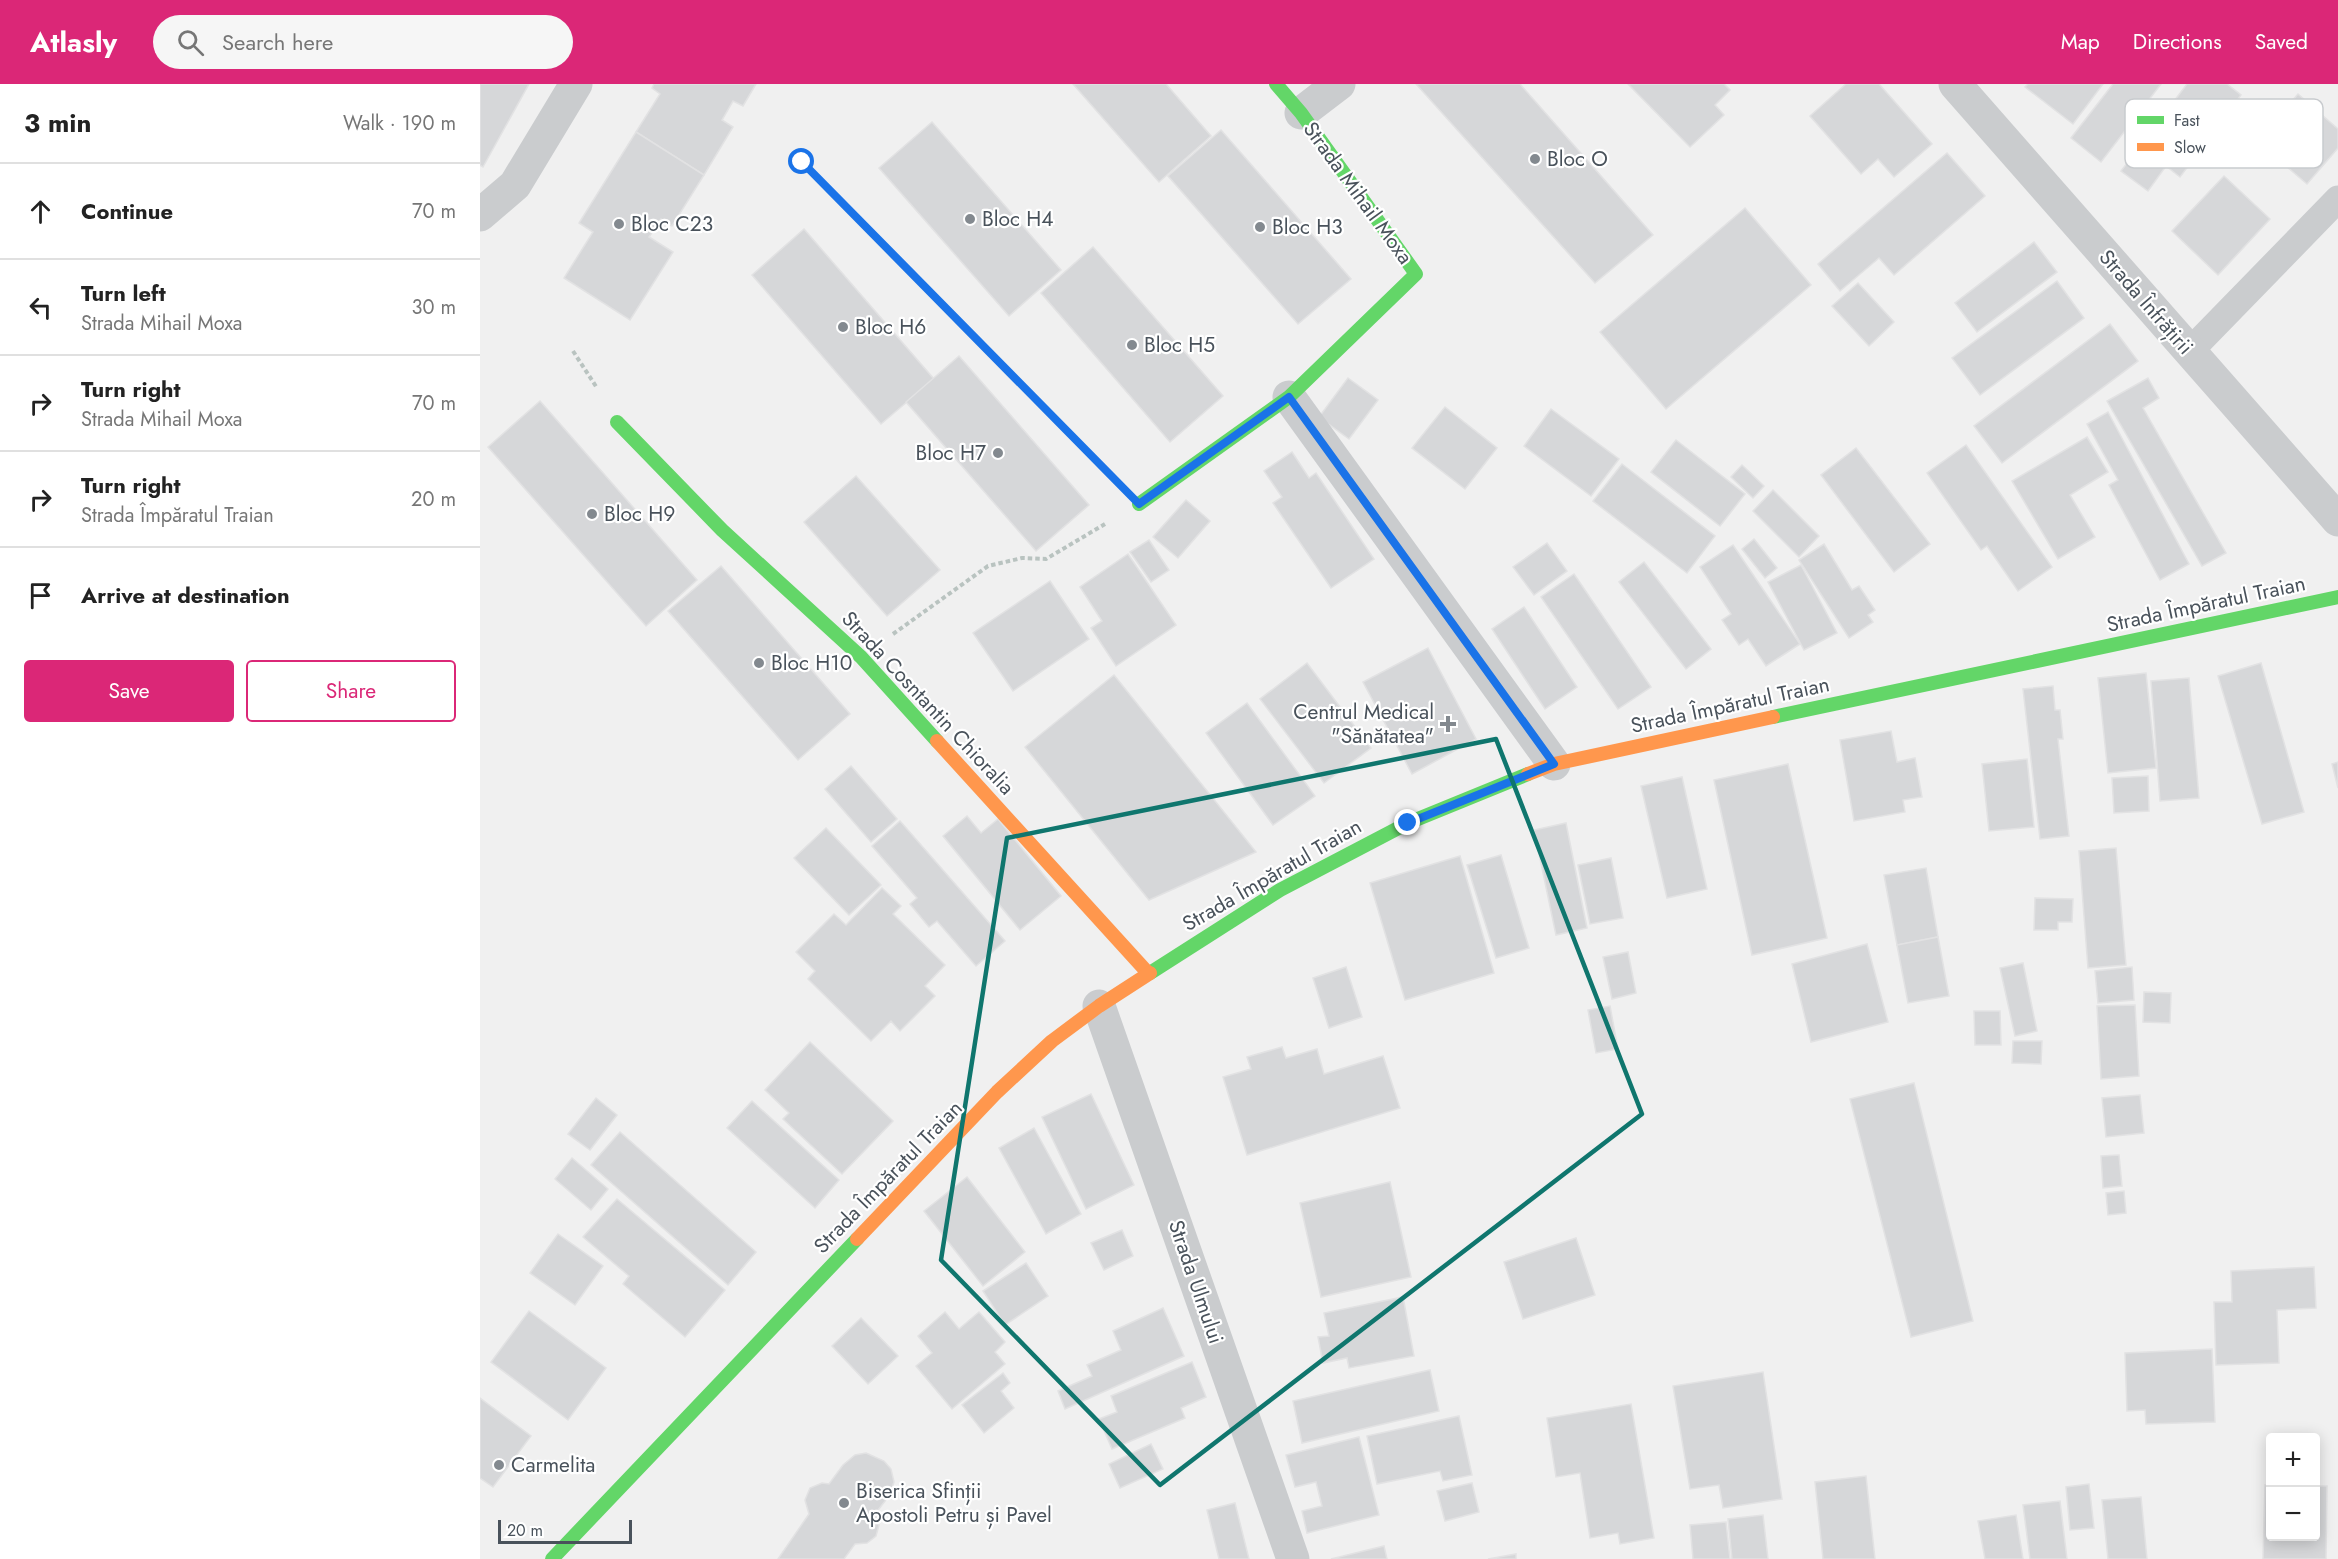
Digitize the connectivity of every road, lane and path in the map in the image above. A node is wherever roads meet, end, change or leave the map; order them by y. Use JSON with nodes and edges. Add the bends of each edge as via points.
{"nodes":[{"id":1,"x":576,"y":84,"type":"edge"},
{"id":2,"x":1276,"y":84,"type":"edge"},
{"id":3,"x":1339,"y":84,"type":"edge"},
{"id":4,"x":1954,"y":84,"type":"edge"},
{"id":5,"x":1301,"y":113,"type":"junction"},
{"id":6,"x":802,"y":162,"type":"dead end"},
{"id":7,"x":2338,"y":199,"type":"edge"},
{"id":8,"x":480,"y":215,"type":"edge"},
{"id":9,"x":2189,"y":352,"type":"junction"},
{"id":10,"x":1289,"y":397,"type":"junction"},
{"id":11,"x":617,"y":422,"type":"dead end"},
{"id":12,"x":1139,"y":504,"type":"junction"},
{"id":13,"x":2338,"y":520,"type":"edge"},
{"id":14,"x":2338,"y":597,"type":"edge"},
{"id":15,"x":861,"y":657,"type":"junction"},
{"id":16,"x":1554,"y":764,"type":"junction"},
{"id":17,"x":1148,"y":973,"type":"junction"},
{"id":18,"x":1099,"y":1006,"type":"junction"},
{"id":19,"x":552,"y":1559,"type":"edge"},
{"id":20,"x":1293,"y":1559,"type":"edge"}],
"edges":[{"from":1,"to":8,"type":"street","via":[[515,185]]},
{"from":2,"to":5,"type":"street","name":"Strada Mihail Moxa"},
{"from":3,"to":5,"type":"street","name":"Strada Mihail Moxa"},
{"from":4,"to":9,"type":"street","name":"Strada Înfrățirii"},
{"from":5,"to":10,"type":"street","name":"Strada Mihail Moxa","via":[[1416,274]]},
{"from":6,"to":12,"type":"path"},
{"from":7,"to":9,"type":"lane"},
{"from":9,"to":13,"type":"street","name":"Strada Înfrățirii"},
{"from":10,"to":12,"type":"street","name":"Strada Mihail Moxa"},
{"from":10,"to":16,"type":"street"},
{"from":11,"to":15,"type":"street","name":"Strada Cosntantin Chioralia","via":[[722,530]]},
{"from":12,"to":15,"type":"path","via":[[1046,559],[1022,558],[988,566]]},
{"from":14,"to":16,"type":"street","name":"Strada Împăratul Traian"},
{"from":15,"to":17,"type":"street","name":"Strada Cosntantin Chioralia"},
{"from":16,"to":17,"type":"street","name":"Strada Împăratul Traian","via":[[1408,823],[1281,890]]},
{"from":17,"to":18,"type":"street","name":"Strada Împăratul Traian"},
{"from":18,"to":19,"type":"street","name":"Strada Împăratul Traian","via":[[1052,1041],[997,1092]]},
{"from":18,"to":20,"type":"street","name":"Strada Ulmului"}]}
